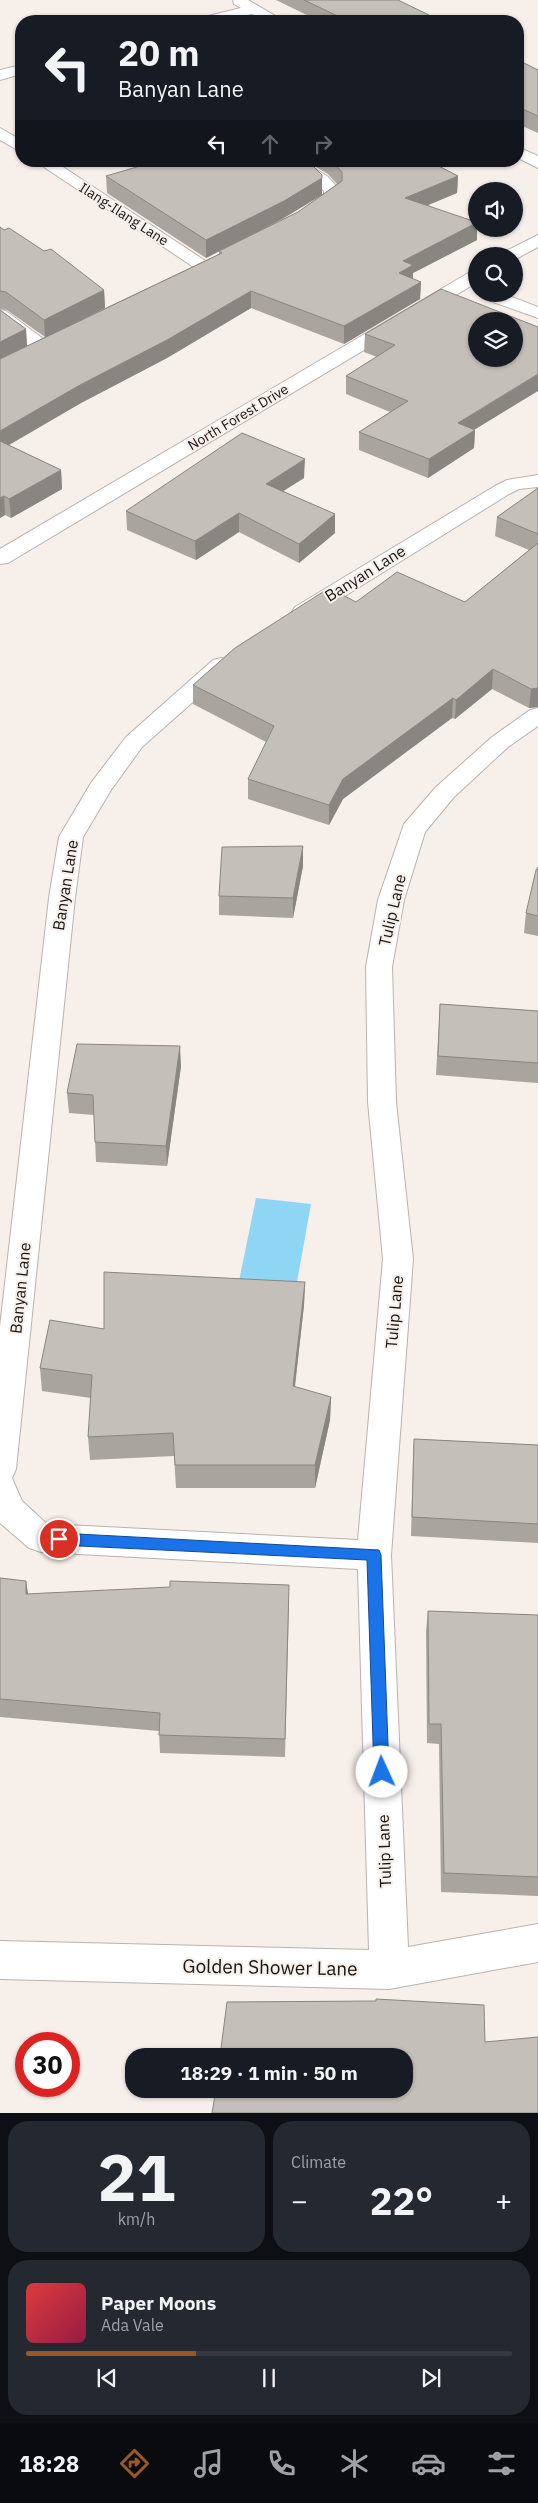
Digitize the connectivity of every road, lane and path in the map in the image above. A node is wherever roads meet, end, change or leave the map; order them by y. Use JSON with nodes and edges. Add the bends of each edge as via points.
{"nodes":[{"id":1,"x":238,"y":0,"type":"edge"},
{"id":2,"x":254,"y":9,"type":"junction"},
{"id":3,"x":230,"y":15,"type":"edge"},
{"id":4,"x":266,"y":15,"type":"edge"},
{"id":5,"x":15,"y":71,"type":"edge"},
{"id":6,"x":0,"y":75,"type":"edge"},
{"id":7,"x":0,"y":133,"type":"edge"},
{"id":8,"x":15,"y":143,"type":"edge"},
{"id":9,"x":524,"y":155,"type":"edge"},
{"id":10,"x":538,"y":163,"type":"edge"},
{"id":11,"x":52,"y":167,"type":"edge"},
{"id":12,"x":300,"y":167,"type":"edge"},
{"id":13,"x":291,"y":224,"type":"edge"},
{"id":14,"x":538,"y":240,"type":"edge"},
{"id":15,"x":523,"y":249,"type":"edge"},
{"id":16,"x":222,"y":258,"type":"edge"},
{"id":17,"x":204,"y":266,"type":"junction"},
{"id":18,"x":187,"y":275,"type":"edge"},
{"id":19,"x":468,"y":285,"type":"edge"},
{"id":20,"x":509,"y":302,"type":"edge"},
{"id":21,"x":538,"y":313,"type":"edge"},
{"id":22,"x":0,"y":315,"type":"edge"},
{"id":23,"x":60,"y":339,"type":"edge"},
{"id":24,"x":44,"y":348,"type":"junction"},
{"id":25,"x":26,"y":357,"type":"edge"},
{"id":26,"x":538,"y":480,"type":"edge"},
{"id":27,"x":0,"y":558,"type":"edge"},
{"id":28,"x":284,"y":624,"type":"edge"},
{"id":29,"x":242,"y":650,"type":"edge"},
{"id":30,"x":538,"y":715,"type":"edge"},
{"id":31,"x":0,"y":1469,"type":"edge"},
{"id":32,"x":0,"y":1488,"type":"edge"},
{"id":33,"x":374,"y":1555,"type":"junction"},
{"id":34,"x":538,"y":1944,"type":"edge"},
{"id":35,"x":0,"y":1960,"type":"edge"},
{"id":36,"x":388,"y":1970,"type":"junction"}],
"edges":[{"from":1,"to":2,"type":"street"},
{"from":2,"to":3,"type":"street"},
{"from":2,"to":4,"type":"street"},
{"from":5,"to":6,"type":"street"},
{"from":7,"to":8,"type":"street"},
{"from":9,"to":10,"type":"street"},
{"from":11,"to":17,"type":"street","name":"Ilang-Ilang Lane"},
{"from":12,"to":13,"type":"street","via":[[321,179],[332,190],[332,198]]},
{"from":14,"to":15,"type":"street"},
{"from":16,"to":17,"type":"street"},
{"from":17,"to":18,"type":"street"},
{"from":19,"to":27,"type":"street","name":"North Forest Drive"},
{"from":20,"to":21,"type":"street"},
{"from":22,"to":24,"type":"street"},
{"from":23,"to":24,"type":"street"},
{"from":24,"to":25,"type":"street"},
{"from":26,"to":28,"type":"street","name":"Banyan Lane","via":[[514,484],[502,490]]},
{"from":29,"to":31,"type":"street","name":"Banyan Lane","via":[[134,742],[100,788],[71,837]]},
{"from":30,"to":33,"type":"street","name":"Tulip Lane","via":[[500,742],[452,786],[413,830],[391,900],[380,977],[382,1102],[398,1259]]},
{"from":32,"to":33,"type":"street","via":[[4,1504],[17,1521],[41,1538]]},
{"from":33,"to":36,"type":"street","name":"Tulip Lane"},
{"from":34,"to":36,"type":"street","name":"Golden Shower Lane"},
{"from":35,"to":36,"type":"street","name":"Golden Shower Lane"}]}
